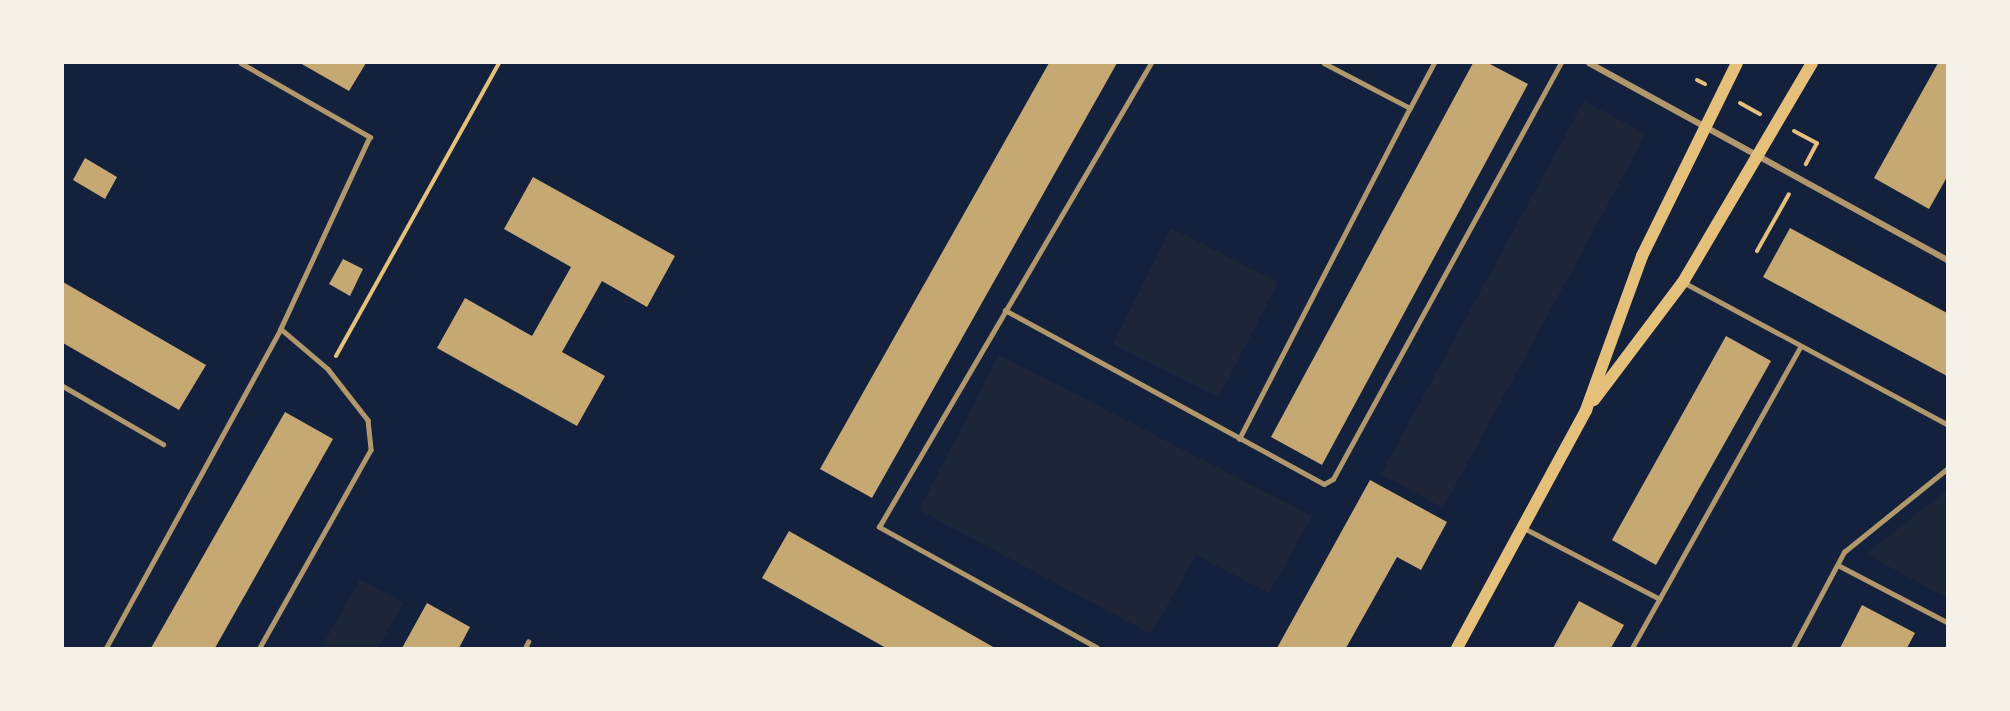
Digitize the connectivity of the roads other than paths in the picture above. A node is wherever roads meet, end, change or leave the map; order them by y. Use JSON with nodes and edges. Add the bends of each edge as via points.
{"nodes":[{"id":1,"x":241,"y":63,"type":"edge"},
{"id":2,"x":1151,"y":63,"type":"edge"},
{"id":3,"x":1324,"y":63,"type":"edge"},
{"id":4,"x":1434,"y":63,"type":"edge"},
{"id":5,"x":1561,"y":63,"type":"edge"},
{"id":6,"x":1589,"y":63,"type":"edge"},
{"id":7,"x":1737,"y":63,"type":"edge"},
{"id":8,"x":1812,"y":63,"type":"edge"},
{"id":9,"x":1410,"y":108,"type":"junction"},
{"id":10,"x":1703,"y":126,"type":"junction"},
{"id":11,"x":1761,"y":157,"type":"junction"},
{"id":12,"x":1947,"y":260,"type":"edge"},
{"id":13,"x":1683,"y":282,"type":"junction"},
{"id":14,"x":1005,"y":310,"type":"junction"},
{"id":15,"x":282,"y":329,"type":"junction"},
{"id":16,"x":1800,"y":348,"type":"junction"},
{"id":17,"x":63,"y":386,"type":"edge"},
{"id":18,"x":1586,"y":410,"type":"junction"},
{"id":19,"x":1947,"y":424,"type":"edge"},
{"id":20,"x":1239,"y":439,"type":"junction"},
{"id":21,"x":163,"y":444,"type":"dead end"},
{"id":22,"x":1947,"y":470,"type":"edge"},
{"id":23,"x":1522,"y":527,"type":"junction"},
{"id":24,"x":1838,"y":565,"type":"junction"},
{"id":25,"x":1660,"y":599,"type":"junction"},
{"id":26,"x":1947,"y":622,"type":"edge"},
{"id":27,"x":528,"y":642,"type":"dead end"},
{"id":28,"x":106,"y":648,"type":"edge"},
{"id":29,"x":260,"y":648,"type":"edge"},
{"id":30,"x":525,"y":648,"type":"edge"},
{"id":31,"x":1097,"y":648,"type":"edge"},
{"id":32,"x":1457,"y":648,"type":"edge"},
{"id":33,"x":1632,"y":648,"type":"edge"},
{"id":34,"x":1792,"y":648,"type":"edge"}],
"edges":[{"from":1,"to":15,"type":"lane","via":[[370,137]]},
{"from":2,"to":14,"type":"lane"},
{"from":3,"to":9,"type":"lane"},
{"from":4,"to":9,"type":"lane"},
{"from":5,"to":20,"type":"lane","via":[[1333,479],[1324,484]]},
{"from":6,"to":10,"type":"street"},
{"from":7,"to":10,"type":"main road"},
{"from":8,"to":11,"type":"main road"},
{"from":9,"to":20,"type":"lane"},
{"from":10,"to":11,"type":"street"},
{"from":10,"to":18,"type":"main road","via":[[1642,256]]},
{"from":11,"to":12,"type":"street"},
{"from":11,"to":13,"type":"main road"},
{"from":13,"to":16,"type":"lane"},
{"from":13,"to":18,"type":"main road"},
{"from":14,"to":20,"type":"lane"},
{"from":14,"to":31,"type":"lane","via":[[879,527]]},
{"from":15,"to":28,"type":"lane"},
{"from":15,"to":29,"type":"lane","via":[[328,369],[368,420],[371,450]]},
{"from":16,"to":19,"type":"lane"},
{"from":16,"to":25,"type":"lane"},
{"from":17,"to":21,"type":"lane"},
{"from":18,"to":23,"type":"main road"},
{"from":22,"to":24,"type":"lane","via":[[1844,552]]},
{"from":23,"to":25,"type":"lane"},
{"from":23,"to":32,"type":"main road"},
{"from":24,"to":26,"type":"lane"},
{"from":24,"to":34,"type":"lane"},
{"from":25,"to":33,"type":"lane"},
{"from":27,"to":30,"type":"lane"}]}
